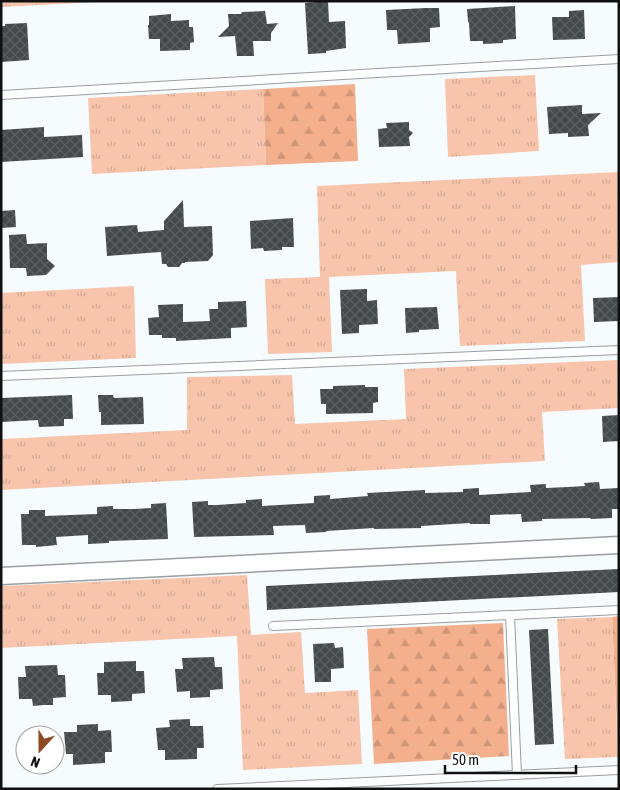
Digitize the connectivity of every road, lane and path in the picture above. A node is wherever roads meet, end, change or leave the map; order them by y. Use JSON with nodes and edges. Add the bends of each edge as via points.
{"nodes":[{"id":1,"x":619,"y":59,"type":"edge"},
{"id":2,"x":1,"y":95,"type":"edge"},
{"id":3,"x":619,"y":350,"type":"edge"},
{"id":4,"x":1,"y":376,"type":"edge"},
{"id":5,"x":619,"y":545,"type":"edge"},
{"id":6,"x":1,"y":576,"type":"edge"},
{"id":7,"x":619,"y":610,"type":"edge"},
{"id":8,"x":510,"y":615,"type":"junction"},
{"id":9,"x":273,"y":626,"type":"dead end"},
{"id":10,"x":619,"y":770,"type":"edge"},
{"id":11,"x":517,"y":775,"type":"junction"},
{"id":12,"x":217,"y":789,"type":"edge"}],
"edges":[{"from":1,"to":2,"type":"lane"},
{"from":3,"to":4,"type":"lane"},
{"from":5,"to":6,"type":"street"},
{"from":7,"to":8,"type":"lane"},
{"from":8,"to":9,"type":"lane"},
{"from":8,"to":11,"type":"lane"},
{"from":10,"to":11,"type":"lane"},
{"from":11,"to":12,"type":"lane"}]}
